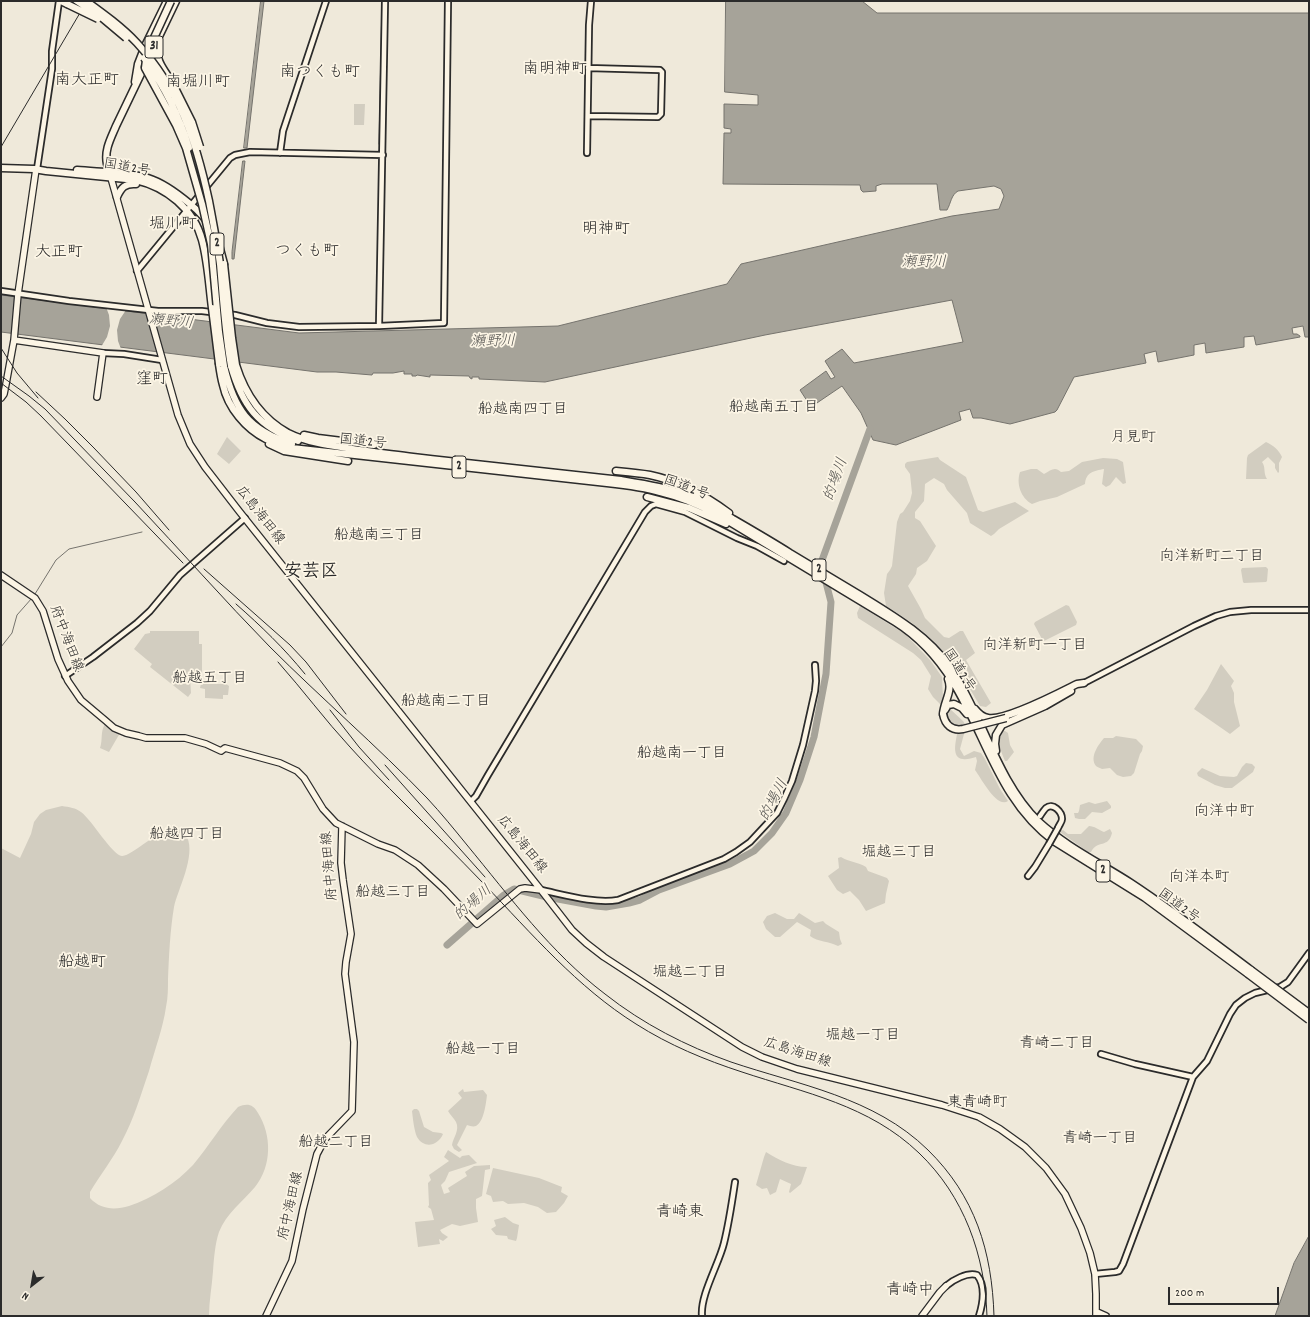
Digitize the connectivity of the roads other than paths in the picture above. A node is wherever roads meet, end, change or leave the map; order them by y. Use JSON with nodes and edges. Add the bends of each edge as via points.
{"nodes":[{"id":1,"x":60,"y":1,"type":"edge"},
{"id":2,"x":77,"y":1,"type":"edge"},
{"id":3,"x":86,"y":1,"type":"edge"},
{"id":4,"x":91,"y":1,"type":"edge"},
{"id":5,"x":167,"y":1,"type":"edge"},
{"id":6,"x":171,"y":1,"type":"edge"},
{"id":7,"x":176,"y":1,"type":"edge"},
{"id":8,"x":326,"y":1,"type":"edge"},
{"id":9,"x":385,"y":1,"type":"edge"},
{"id":10,"x":448,"y":1,"type":"edge"},
{"id":11,"x":591,"y":1,"type":"edge"},
{"id":12,"x":115,"y":22,"type":"junction"},
{"id":13,"x":162,"y":29,"type":"junction"},
{"id":14,"x":128,"y":41,"type":"junction"},
{"id":15,"x":588,"y":68,"type":"junction"},
{"id":16,"x":132,"y":93,"type":"junction"},
{"id":17,"x":588,"y":116,"type":"junction"},
{"id":18,"x":280,"y":153,"type":"junction"},
{"id":19,"x":587,"y":153,"type":"dead end"},
{"id":20,"x":383,"y":155,"type":"junction"},
{"id":21,"x":1,"y":168,"type":"edge"},
{"id":22,"x":37,"y":169,"type":"junction"},
{"id":23,"x":111,"y":175,"type":"junction"},
{"id":24,"x":159,"y":188,"type":"junction"},
{"id":25,"x":117,"y":197,"type":"junction"},
{"id":26,"x":202,"y":204,"type":"junction"},
{"id":27,"x":191,"y":205,"type":"junction"},
{"id":28,"x":186,"y":210,"type":"junction"},
{"id":29,"x":222,"y":264,"type":"junction"},
{"id":30,"x":137,"y":271,"type":"junction"},
{"id":31,"x":1,"y":291,"type":"edge"},
{"id":32,"x":18,"y":295,"type":"junction"},
{"id":33,"x":149,"y":312,"type":"junction"},
{"id":34,"x":379,"y":326,"type":"junction"},
{"id":35,"x":14,"y":338,"type":"junction"},
{"id":36,"x":103,"y":353,"type":"junction"},
{"id":37,"x":162,"y":357,"type":"junction"},
{"id":38,"x":221,"y":365,"type":"junction"},
{"id":39,"x":97,"y":396,"type":"dead end"},
{"id":40,"x":1,"y":398,"type":"edge"},
{"id":41,"x":278,"y":429,"type":"junction"},
{"id":42,"x":265,"y":437,"type":"junction"},
{"id":43,"x":374,"y":445,"type":"dead end"},
{"id":44,"x":348,"y":461,"type":"dead end"},
{"id":45,"x":616,"y":471,"type":"dead end"},
{"id":46,"x":609,"y":481,"type":"junction"},
{"id":47,"x":647,"y":496,"type":"dead end"},
{"id":48,"x":245,"y":518,"type":"junction"},
{"id":49,"x":743,"y":528,"type":"junction"},
{"id":50,"x":784,"y":561,"type":"dead end"},
{"id":51,"x":1,"y":575,"type":"edge"},
{"id":52,"x":877,"y":608,"type":"junction"},
{"id":53,"x":1309,"y":610,"type":"edge"},
{"id":54,"x":921,"y":642,"type":"junction"},
{"id":55,"x":815,"y":665,"type":"dead end"},
{"id":56,"x":954,"y":674,"type":"junction"},
{"id":57,"x":66,"y":676,"type":"junction"},
{"id":58,"x":1084,"y":683,"type":"junction"},
{"id":59,"x":943,"y":714,"type":"junction"},
{"id":60,"x":984,"y":745,"type":"junction"},
{"id":61,"x":1005,"y":774,"type":"junction"},
{"id":62,"x":470,"y":801,"type":"junction"},
{"id":63,"x":1026,"y":808,"type":"junction"},
{"id":64,"x":1040,"y":816,"type":"junction"},
{"id":65,"x":342,"y":826,"type":"junction"},
{"id":66,"x":1048,"y":830,"type":"junction"},
{"id":67,"x":1028,"y":876,"type":"dead end"},
{"id":68,"x":543,"y":892,"type":"junction"},
{"id":69,"x":1309,"y":953,"type":"edge"},
{"id":70,"x":1250,"y":972,"type":"junction"},
{"id":71,"x":1309,"y":1013,"type":"edge"},
{"id":72,"x":1309,"y":1020,"type":"edge"},
{"id":73,"x":1101,"y":1054,"type":"dead end"},
{"id":74,"x":1193,"y":1077,"type":"junction"},
{"id":75,"x":735,"y":1182,"type":"dead end"},
{"id":76,"x":1095,"y":1274,"type":"junction"},
{"id":77,"x":946,"y":1286,"type":"joint"},
{"id":78,"x":1096,"y":1314,"type":"edge"},
{"id":79,"x":266,"y":1316,"type":"edge"},
{"id":80,"x":702,"y":1316,"type":"edge"},
{"id":81,"x":922,"y":1316,"type":"edge"},
{"id":82,"x":979,"y":1316,"type":"edge"},
{"id":83,"x":1106,"y":1316,"type":"edge"}],
"edges":[{"from":1,"to":14,"type":"highway","bridge":true,"via":[[94,17]]},
{"from":1,"to":22,"type":"street"},
{"from":2,"to":14,"type":"highway","number":"2","bridge":true},
{"from":3,"to":12,"type":"highway","number":"2","bridge":true},
{"from":4,"to":12,"type":"highway","bridge":true},
{"from":5,"to":16,"type":"highway","number":"31","via":[[139,59]]},
{"from":6,"to":26,"type":"highway","bridge":true,"via":[[147,53],[145,68],[186,148]]},
{"from":7,"to":13,"type":"highway","number":"31"},
{"from":8,"to":18,"type":"street","via":[[283,131]]},
{"from":9,"to":20,"type":"street"},
{"from":10,"to":34,"type":"street","via":[[444,323]]},
{"from":11,"to":15,"type":"street"},
{"from":12,"to":29,"type":"highway","number":"2","bridge":true,"via":[[156,66],[171,88],[179,106],[196,149]]},
{"from":13,"to":16,"type":"highway","number":"31"},
{"from":13,"to":29,"type":"highway","bridge":true,"via":[[157,45],[158,61],[174,84],[192,122],[203,158]]},
{"from":14,"to":26,"type":"highway","number":"2","bridge":true,"via":[[144,57],[178,115],[194,164]]},
{"from":15,"to":17,"type":"street"},
{"from":15,"to":17,"type":"street","via":[[662,72],[661,114],[658,117]]},
{"from":16,"to":23,"type":"highway","number":"31","via":[[106,153]]},
{"from":17,"to":19,"type":"street"},
{"from":18,"to":20,"type":"street"},
{"from":18,"to":27,"type":"street","via":[[250,152],[235,155]]},
{"from":20,"to":34,"type":"street"},
{"from":21,"to":22,"type":"highway","name":"国道2号","number":"2"},
{"from":22,"to":23,"type":"highway","name":"国道2号","number":"2"},
{"from":22,"to":32,"type":"main road"},
{"from":23,"to":24,"type":"highway","name":"国道2号","number":"2"},
{"from":23,"to":25,"type":"main road","name":"広島海田線"},
{"from":23,"to":27,"type":"highway","name":"国道2号","number":"2","via":[[143,177],[155,181]]},
{"from":24,"to":25,"type":"highway","via":[[130,183],[122,187]]},
{"from":24,"to":28,"type":"highway","name":"国道2号","number":"2","via":[[180,202]]},
{"from":25,"to":30,"type":"main road","name":"広島海田線"},
{"from":26,"to":38,"type":"highway","number":"2","bridge":true,"via":[[211,244]]},
{"from":27,"to":28,"type":"street"},
{"from":27,"to":29,"type":"highway","name":"国道2号","number":"2","via":[[210,225],[222,254]]},
{"from":28,"to":30,"type":"street"},
{"from":28,"to":38,"type":"highway","name":"国道2号","number":"2","bridge":true,"via":[[202,239]]},
{"from":29,"to":41,"type":"highway","number":"2","bridge":true,"via":[[225,329],[234,366],[252,401]]},
{"from":30,"to":33,"type":"main road","name":"広島海田線"},
{"from":31,"to":32,"type":"street"},
{"from":32,"to":33,"type":"street"},
{"from":32,"to":35,"type":"main road"},
{"from":33,"to":34,"type":"street","via":[[202,311],[299,327]]},
{"from":33,"to":37,"type":"main road","name":"広島海田線"},
{"from":35,"to":36,"type":"main road"},
{"from":35,"to":40,"type":"main road","via":[[4,394]]},
{"from":36,"to":37,"type":"street"},
{"from":36,"to":39,"type":"main road"},
{"from":37,"to":48,"type":"main road","name":"広島海田線","via":[[178,415],[190,444]]},
{"from":38,"to":42,"type":"highway","number":"2","via":[[237,404]]},
{"from":41,"to":43,"type":"highway","via":[[318,438]]},
{"from":41,"to":46,"type":"highway","name":"国道2号","number":"2","via":[[285,436],[326,448]]},
{"from":42,"to":44,"type":"highway","via":[[275,447],[284,451]]},
{"from":42,"to":46,"type":"highway","name":"国道2号","number":"2","via":[[310,450]]},
{"from":45,"to":49,"type":"highway","via":[[651,476],[681,485],[712,500]]},
{"from":46,"to":49,"type":"highway","name":"国道2号","number":"2","via":[[661,487],[692,497],[706,503]]},
{"from":47,"to":49,"type":"highway"},
{"from":48,"to":57,"type":"street","via":[[180,575],[137,623]]},
{"from":48,"to":62,"type":"main road","name":"広島海田線"},
{"from":49,"to":52,"type":"highway","name":"国道2号","number":"2"},
{"from":50,"to":62,"type":"street","via":[[685,512],[656,504],[651,506],[476,796]]},
{"from":51,"to":57,"type":"main road","name":"府中海田線","via":[[35,598],[43,611]]},
{"from":52,"to":54,"type":"highway","name":"国道2号","number":"2"},
{"from":52,"to":56,"type":"highway","name":"国道2号","number":"2","via":[[923,637],[940,654]]},
{"from":53,"to":58,"type":"street","via":[[1251,610],[1216,616]]},
{"from":54,"to":59,"type":"highway","via":[[949,680],[950,689]]},
{"from":54,"to":60,"type":"highway","name":"国道2号","number":"2","via":[[954,684]]},
{"from":55,"to":68,"type":"street","via":[[815,692],[792,781],[777,813],[750,842],[724,859],[618,900],[608,902]]},
{"from":56,"to":58,"type":"highway","via":[[978,713],[990,718],[1019,711]]},
{"from":56,"to":61,"type":"highway","name":"国道2号","number":"2"},
{"from":57,"to":65,"type":"main road","name":"府中海田線","via":[[81,700],[114,728],[126,733],[146,738],[186,739],[221,751],[225,748],[292,768],[304,778],[323,809]]},
{"from":58,"to":59,"type":"highway","bridge":true,"via":[[1006,718],[958,730],[947,724]]},
{"from":58,"to":61,"type":"highway","via":[[1045,706],[1000,727],[995,738],[995,748]]},
{"from":59,"to":60,"type":"highway","via":[[946,707],[954,704],[959,706],[965,711]]},
{"from":60,"to":70,"type":"highway","name":"国道2号","number":"2","via":[[1007,790],[1036,826],[1055,842],[1155,905]]},
{"from":61,"to":63,"type":"highway","name":"国道2号","number":"2"},
{"from":62,"to":68,"type":"main road","name":"広島海田線"},
{"from":63,"to":64,"type":"highway"},
{"from":63,"to":66,"type":"highway","name":"国道2号","number":"2"},
{"from":64,"to":66,"type":"highway"},
{"from":64,"to":67,"type":"street","bridge":true,"via":[[1050,806],[1058,810],[1062,821]]},
{"from":65,"to":68,"type":"main road","via":[[408,858],[430,875],[477,924],[518,891],[525,888]]},
{"from":65,"to":79,"type":"main road","name":"府中海田線","via":[[341,863],[351,934],[345,974],[354,1042],[352,1111],[325,1139],[317,1154],[292,1261]]},
{"from":66,"to":70,"type":"highway","name":"国道2号","number":"2","via":[[1162,904]]},
{"from":68,"to":76,"type":"main road","name":"広島海田線","via":[[572,930],[586,943],[742,1047],[797,1069],[942,1105],[978,1117],[1000,1129],[1025,1147],[1046,1168],[1065,1194],[1081,1228]]},
{"from":69,"to":74,"type":"street","via":[[1288,982],[1280,987],[1254,993],[1236,1005],[1207,1061]]},
{"from":70,"to":71,"type":"highway","name":"国道2号","number":"2","bridge":true},
{"from":70,"to":72,"type":"highway","name":"国道2号","number":"2","bridge":true},
{"from":73,"to":74,"type":"street"},
{"from":74,"to":76,"type":"street","via":[[1122,1264],[1118,1271]]},
{"from":75,"to":80,"type":"street","via":[[724,1243],[706,1294]]},
{"from":76,"to":78,"type":"main road","name":"広島海田線"},
{"from":77,"to":81,"type":"main road"},
{"from":77,"to":82,"type":"street","via":[[962,1277],[977,1275],[983,1290]]},
{"from":78,"to":83,"type":"main road"}]}
